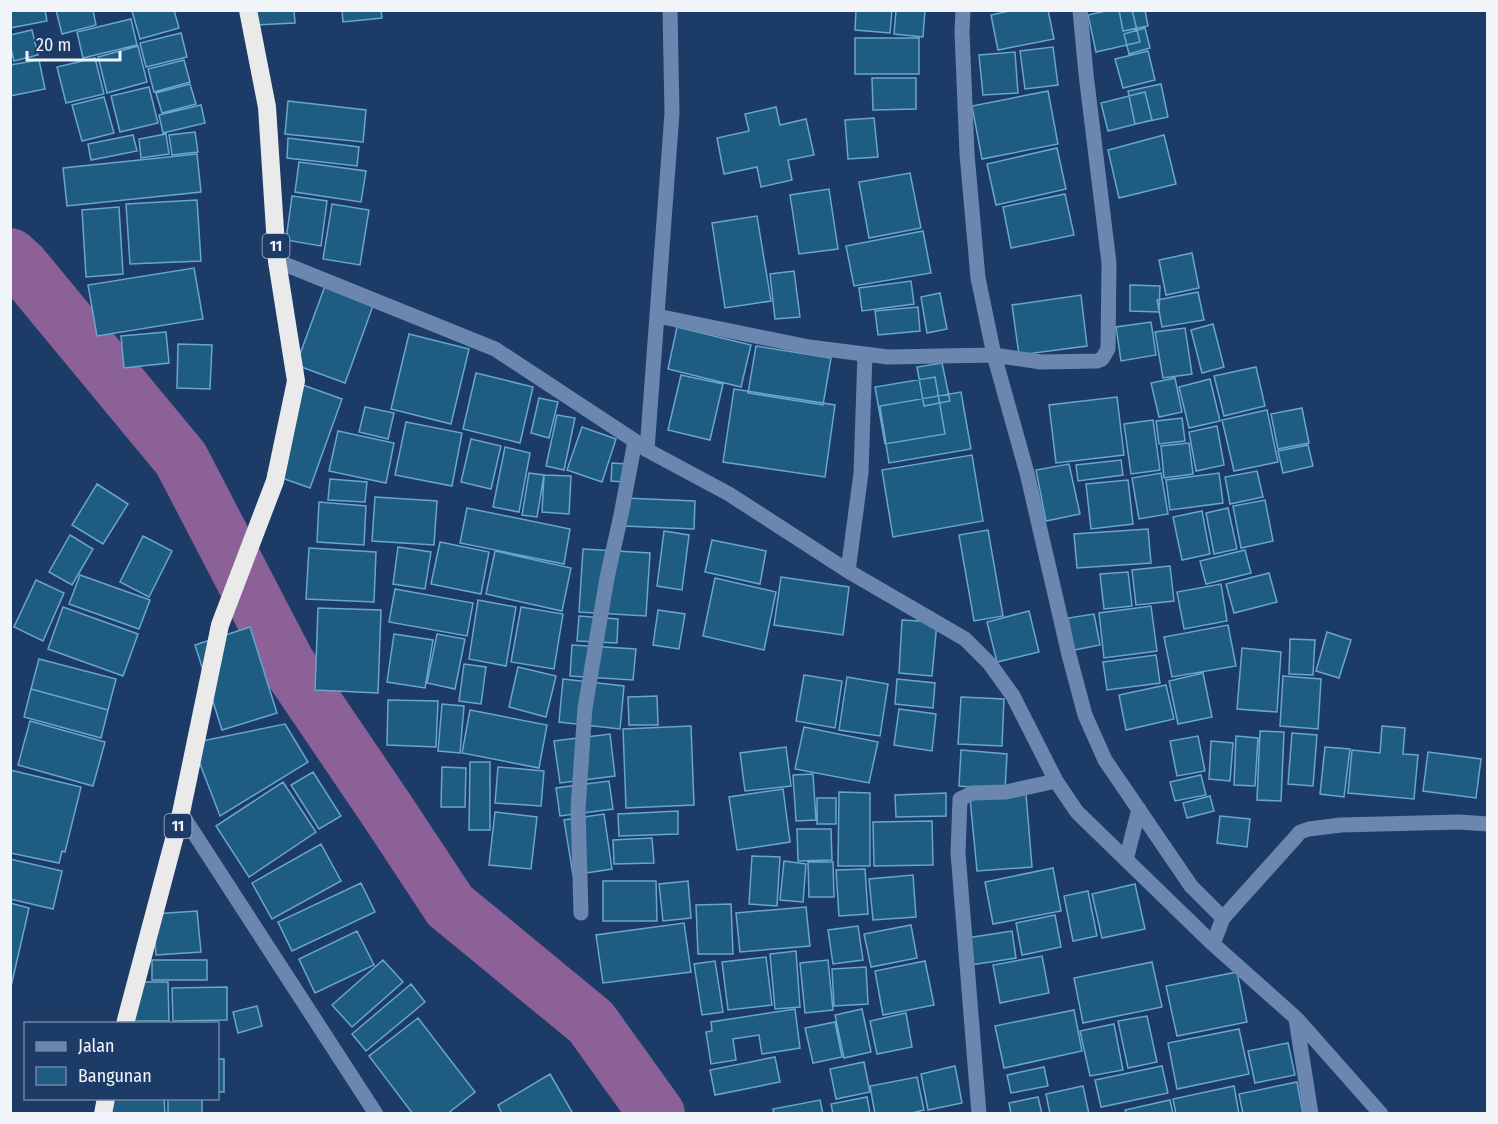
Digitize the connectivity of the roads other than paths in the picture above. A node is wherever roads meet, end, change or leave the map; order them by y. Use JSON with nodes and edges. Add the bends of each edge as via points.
{"nodes":[{"id":1,"x":248,"y":10,"type":"edge"},
{"id":2,"x":670,"y":10,"type":"edge"},
{"id":3,"x":963,"y":10,"type":"edge"},
{"id":4,"x":1080,"y":10,"type":"edge"},
{"id":5,"x":278,"y":261,"type":"junction"},
{"id":6,"x":657,"y":316,"type":"junction"},
{"id":7,"x":865,"y":354,"type":"junction"},
{"id":8,"x":994,"y":355,"type":"junction"},
{"id":9,"x":635,"y":441,"type":"junction"},
{"id":10,"x":647,"y":450,"type":"junction"},
{"id":11,"x":848,"y":571,"type":"junction"},
{"id":12,"x":1056,"y":781,"type":"junction"},
{"id":13,"x":1139,"y":809,"type":"junction"},
{"id":14,"x":181,"y":813,"type":"junction"},
{"id":15,"x":1488,"y":824,"type":"edge"},
{"id":16,"x":1126,"y":860,"type":"junction"},
{"id":17,"x":581,"y":913,"type":"dead end"},
{"id":18,"x":1223,"y":918,"type":"junction"},
{"id":19,"x":1214,"y":944,"type":"junction"},
{"id":20,"x":1296,"y":1018,"type":"junction"},
{"id":21,"x":125,"y":1022,"type":"edge"},
{"id":22,"x":376,"y":1113,"type":"edge"},
{"id":23,"x":979,"y":1113,"type":"edge"},
{"id":24,"x":1311,"y":1113,"type":"edge"},
{"id":25,"x":1381,"y":1113,"type":"edge"}],
"edges":[{"from":1,"to":5,"type":"highway","number":"11","via":[[267,107]]},
{"from":2,"to":6,"type":"street","via":[[672,113]]},
{"from":3,"to":8,"type":"street","via":[[967,154],[978,278]]},
{"from":4,"to":8,"type":"street","via":[[1109,263],[1108,349],[1102,360],[1097,361],[1041,362]]},
{"from":5,"to":9,"type":"street","via":[[495,349]]},
{"from":5,"to":14,"type":"highway","number":"11","via":[[296,381],[275,481],[220,625]]},
{"from":6,"to":7,"type":"street","via":[[809,347]]},
{"from":6,"to":10,"type":"street"},
{"from":7,"to":8,"type":"street"},
{"from":7,"to":11,"type":"street","via":[[861,473]]},
{"from":8,"to":13,"type":"street","via":[[1086,715],[1105,760]]},
{"from":9,"to":10,"type":"street"},
{"from":9,"to":17,"type":"street","via":[[585,708],[578,809]]},
{"from":10,"to":11,"type":"street","via":[[729,494]]},
{"from":11,"to":12,"type":"street","via":[[965,639],[990,664],[1013,696]]},
{"from":12,"to":16,"type":"street","via":[[1077,812]]},
{"from":12,"to":23,"type":"street","via":[[1006,792],[973,793],[960,799],[958,853]]},
{"from":13,"to":16,"type":"street"},
{"from":13,"to":18,"type":"street","via":[[1191,886]]},
{"from":14,"to":21,"type":"highway","number":"11"},
{"from":14,"to":22,"type":"street"},
{"from":15,"to":18,"type":"street","via":[[1341,825],[1300,832]]},
{"from":16,"to":19,"type":"street"},
{"from":18,"to":19,"type":"street"},
{"from":19,"to":20,"type":"street"},
{"from":20,"to":24,"type":"street"},
{"from":20,"to":25,"type":"street"}]}
